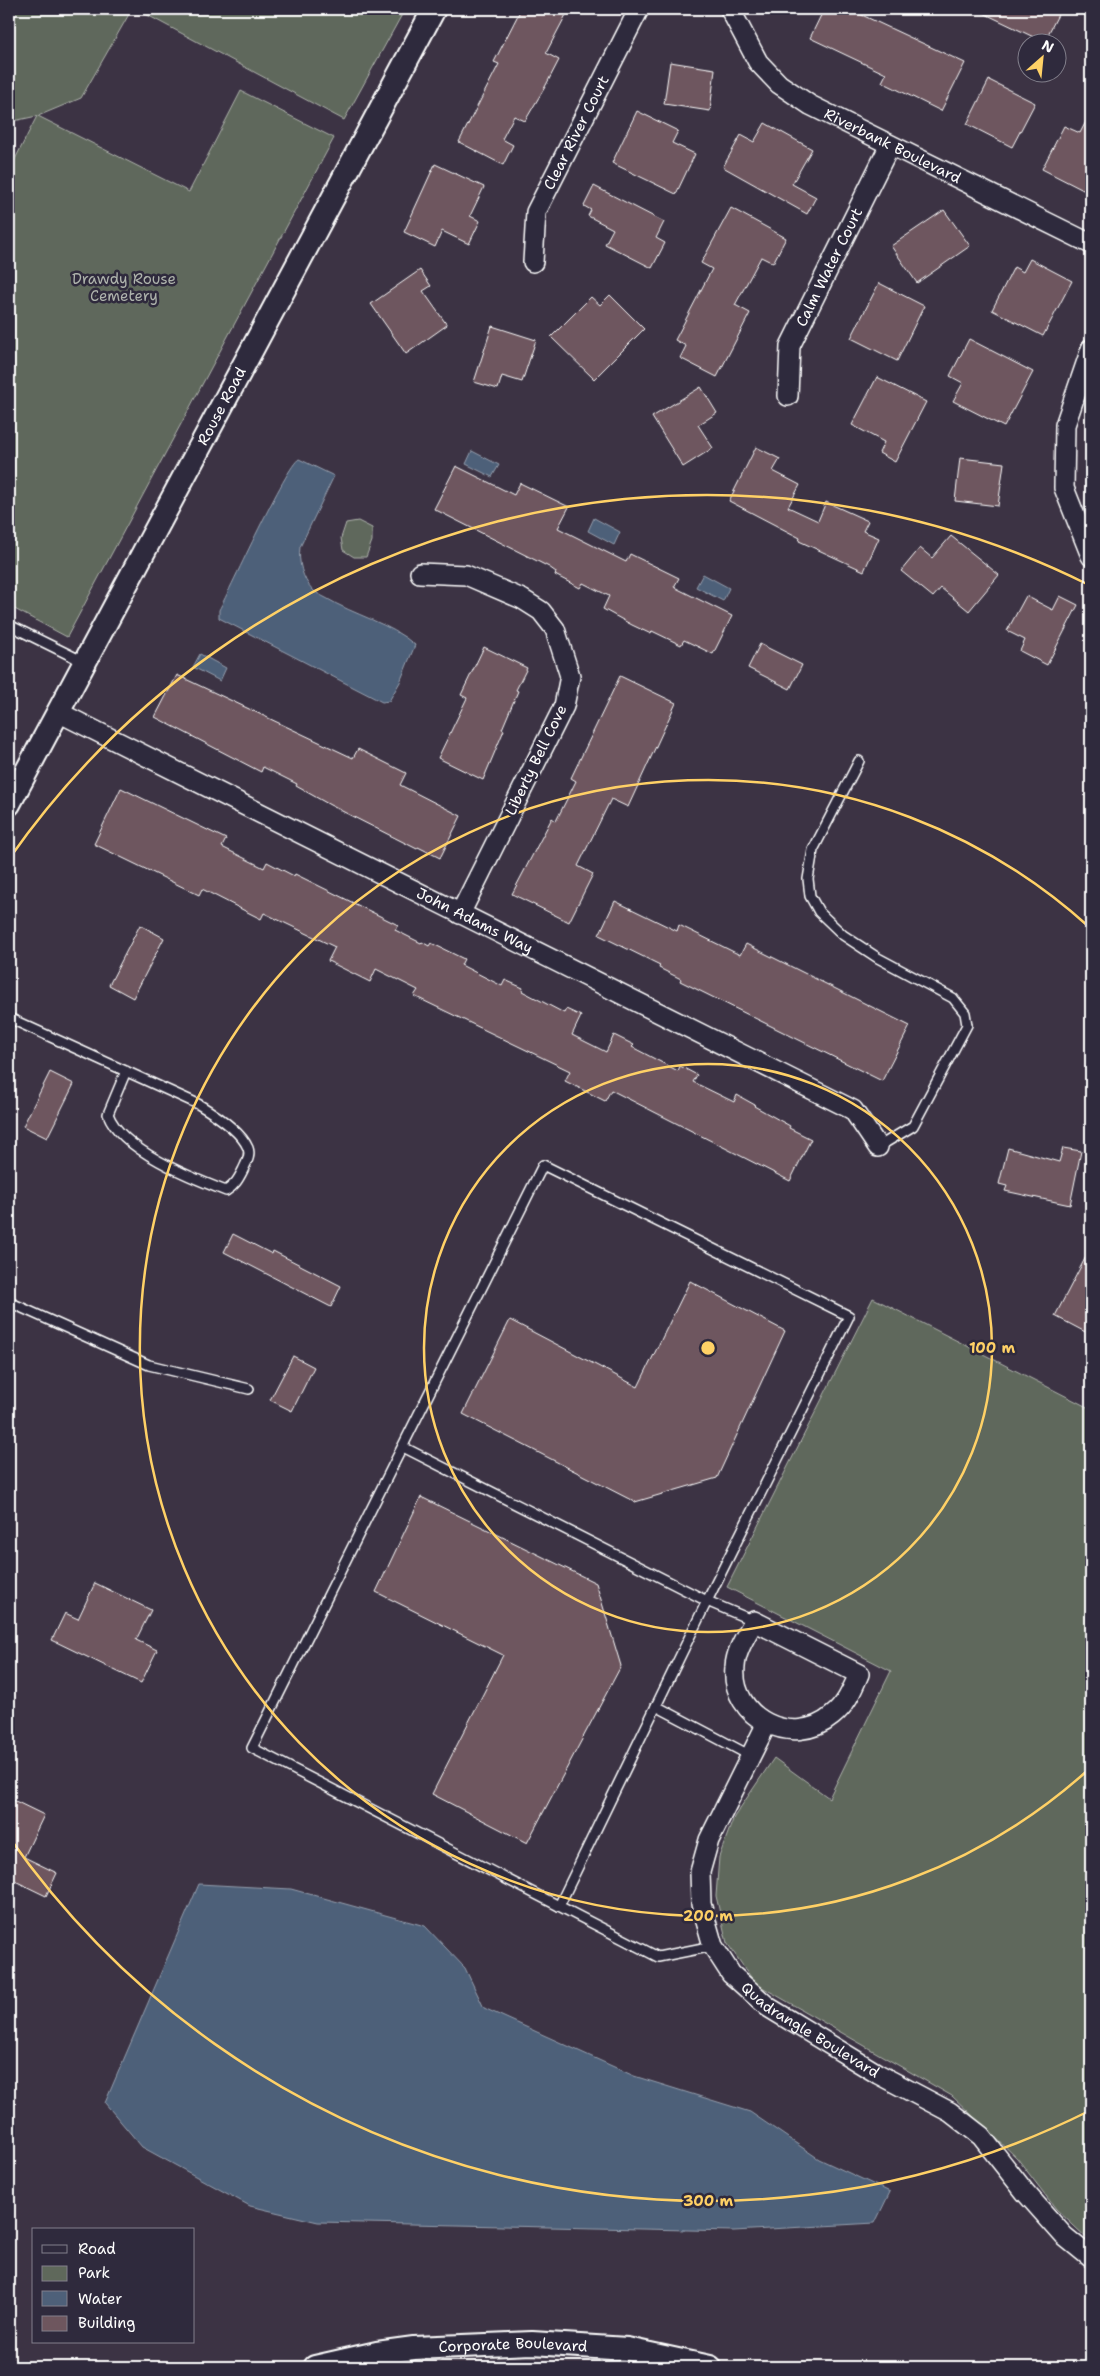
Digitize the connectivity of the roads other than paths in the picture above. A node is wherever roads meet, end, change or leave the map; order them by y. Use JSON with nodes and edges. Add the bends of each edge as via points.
{"nodes":[{"id":1,"x":434,"y":9,"type":"edge"},
{"id":2,"x":639,"y":9,"type":"edge"},
{"id":3,"x":730,"y":9,"type":"edge"},
{"id":4,"x":890,"y":145,"type":"junction"},
{"id":5,"x":1091,"y":244,"type":"edge"},
{"id":6,"x":533,"y":262,"type":"dead end"},
{"id":7,"x":1091,"y":349,"type":"edge"},
{"id":8,"x":788,"y":396,"type":"dead end"},
{"id":9,"x":1091,"y":556,"type":"edge"},
{"id":10,"x":420,"y":573,"type":"dead end"},
{"id":11,"x":9,"y":625,"type":"edge"},
{"id":12,"x":84,"y":662,"type":"junction"},
{"id":13,"x":58,"y":712,"type":"junction"},
{"id":14,"x":859,"y":761,"type":"dead end"},
{"id":15,"x":9,"y":804,"type":"edge"},
{"id":16,"x":460,"y":914,"type":"junction"},
{"id":17,"x":9,"y":1018,"type":"edge"},
{"id":18,"x":126,"y":1072,"type":"junction"},
{"id":19,"x":878,"y":1147,"type":"joint"},
{"id":20,"x":9,"y":1302,"type":"edge"},
{"id":21,"x":249,"y":1389,"type":"dead end"},
{"id":22,"x":403,"y":1447,"type":"junction"},
{"id":23,"x":707,"y":1600,"type":"junction"},
{"id":24,"x":754,"y":1621,"type":"junction"},
{"id":25,"x":656,"y":1706,"type":"junction"},
{"id":26,"x":766,"y":1725,"type":"junction"},
{"id":27,"x":751,"y":1756,"type":"junction"},
{"id":28,"x":559,"y":1906,"type":"junction"},
{"id":29,"x":713,"y":1946,"type":"junction"},
{"id":30,"x":1091,"y":2258,"type":"edge"},
{"id":31,"x":315,"y":2367,"type":"edge"},
{"id":32,"x":710,"y":2367,"type":"edge"}],
"edges":[{"from":1,"to":12,"type":"street","name":"Rouse Road"},
{"from":2,"to":6,"type":"street","name":"Clear River Court","via":[[536,212]]},
{"from":3,"to":4,"type":"street","name":"Riverbank Boulevard","via":[[758,62],[779,84],[810,105]]},
{"from":4,"to":5,"type":"street","name":"Riverbank Boulevard"},
{"from":4,"to":8,"type":"street","name":"Calm Water Court","via":[[790,346]]},
{"from":7,"to":9,"type":"street","via":[[1065,425],[1064,488]]},
{"from":10,"to":16,"type":"street","name":"Liberty Bell Cove","via":[[466,575],[522,599],[541,611],[555,629],[570,676],[564,706]]},
{"from":11,"to":12,"type":"lane"},
{"from":12,"to":13,"type":"street","name":"Rouse Road"},
{"from":13,"to":15,"type":"street","name":"Rouse Road"},
{"from":13,"to":16,"type":"street","name":"John Adams Way"},
{"from":14,"to":19,"type":"lane","via":[[813,850],[808,879],[810,896],[819,912],[843,936],[953,998],[965,1013],[967,1025],[913,1126]]},
{"from":16,"to":19,"type":"street","name":"John Adams Way","via":[[853,1110]]},
{"from":17,"to":18,"type":"lane"},
{"from":18,"to":18,"type":"lane","via":[[198,1104],[232,1128],[248,1148],[249,1157],[236,1185],[226,1191],[187,1176],[145,1153],[111,1124],[108,1114]]},
{"from":20,"to":21,"type":"lane","via":[[149,1365]]},
{"from":22,"to":23,"type":"lane"},
{"from":22,"to":23,"type":"lane","via":[[543,1165],[849,1316]]},
{"from":22,"to":28,"type":"lane","via":[[252,1748]]},
{"from":23,"to":24,"type":"lane"},
{"from":23,"to":25,"type":"lane"},
{"from":24,"to":26,"type":"street","via":[[739,1648],[734,1668],[737,1690],[748,1710]]},
{"from":24,"to":26,"type":"street","via":[[859,1674],[847,1700],[831,1717],[812,1728],[789,1731]]},
{"from":25,"to":27,"type":"lane"},
{"from":25,"to":28,"type":"lane"},
{"from":26,"to":27,"type":"street","name":"Quadrangle Boulevard"},
{"from":27,"to":29,"type":"street","name":"Quadrangle Boulevard","via":[[709,1840],[700,1872],[701,1904]]},
{"from":28,"to":29,"type":"lane","via":[[658,1957]]},
{"from":29,"to":30,"type":"street","name":"Quadrangle Boulevard","via":[[731,1974],[768,2007],[878,2074],[950,2112],[981,2136],[1064,2236]]},
{"from":31,"to":32,"type":"street","name":"Corporate Boulevard","via":[[414,2348],[532,2343],[627,2349]]}]}
